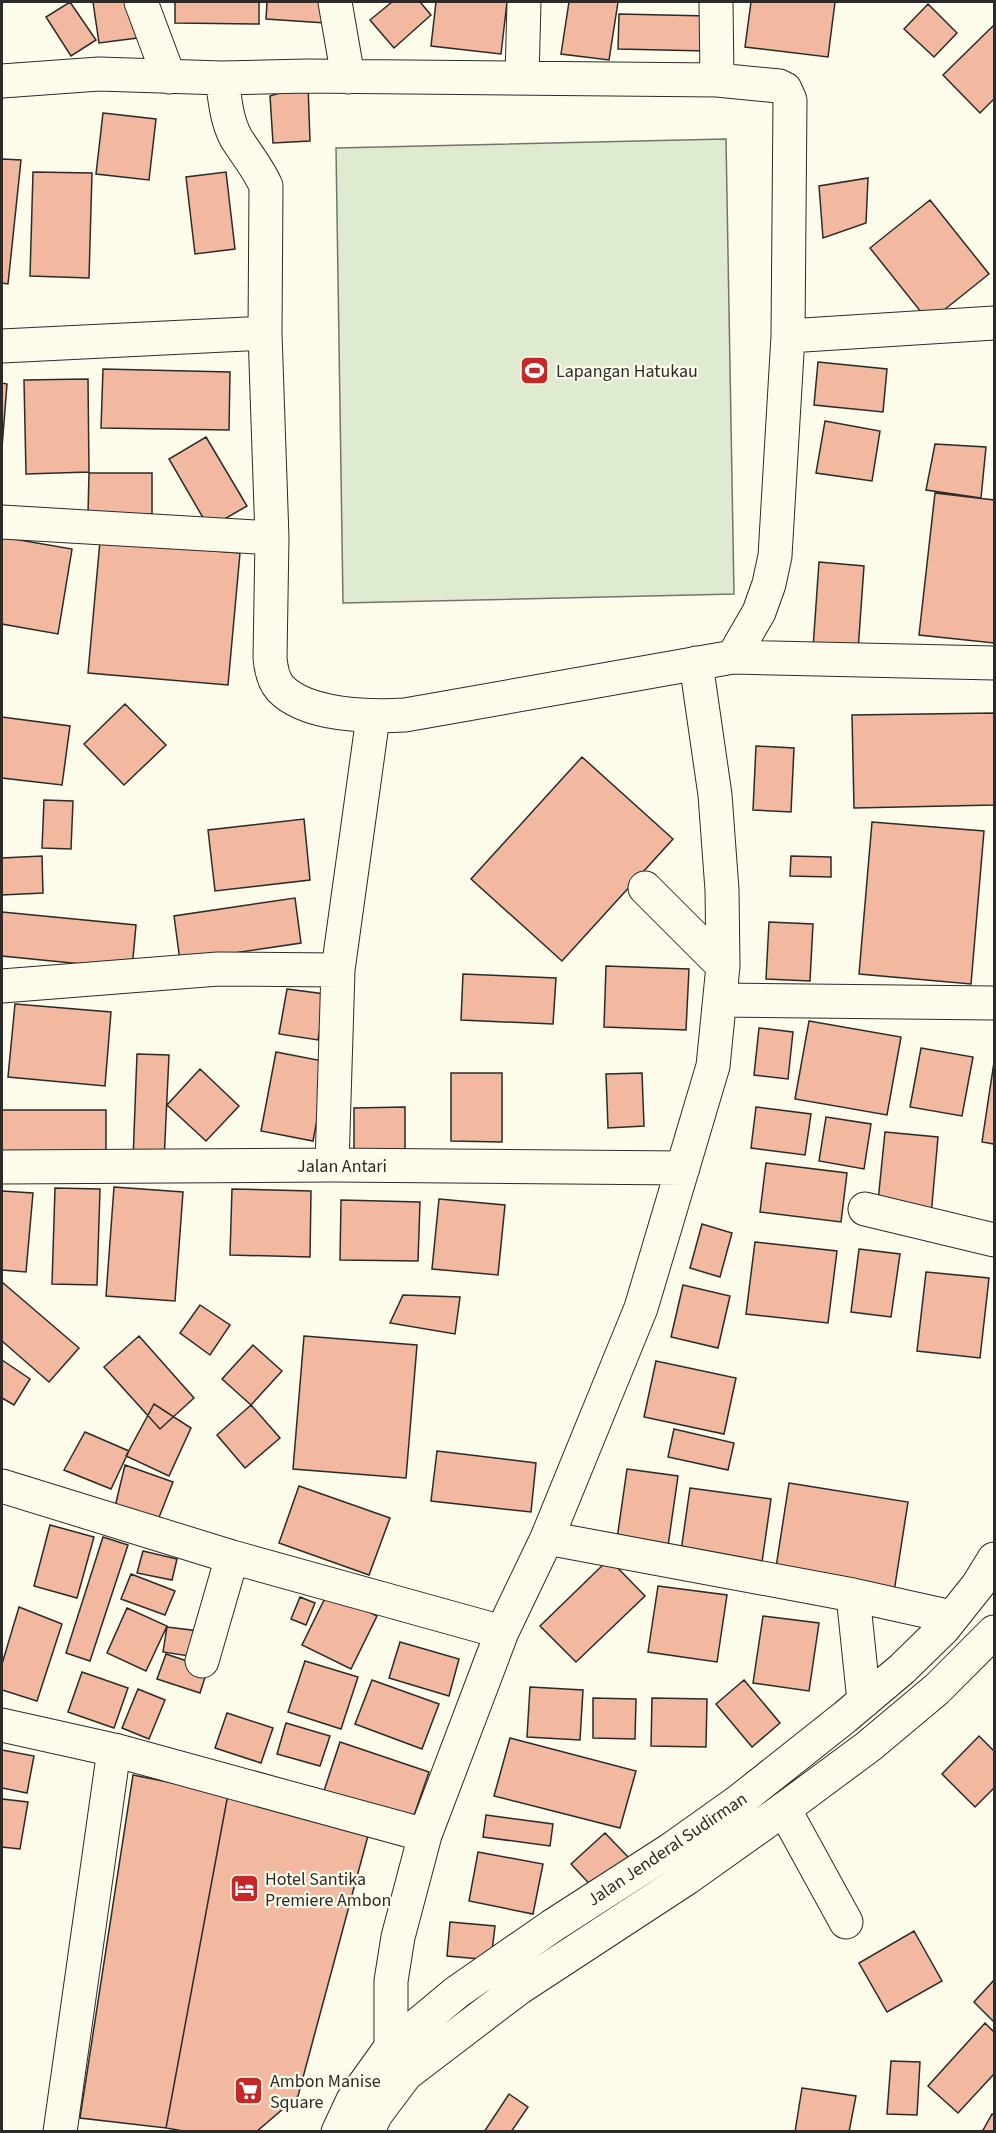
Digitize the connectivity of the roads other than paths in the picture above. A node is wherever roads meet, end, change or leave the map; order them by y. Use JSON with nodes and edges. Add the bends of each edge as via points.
{"nodes":[{"id":1,"x":141,"y":2,"type":"edge"},
{"id":2,"x":334,"y":2,"type":"edge"},
{"id":3,"x":524,"y":2,"type":"edge"},
{"id":4,"x":716,"y":2,"type":"edge"},
{"id":5,"x":170,"y":77,"type":"junction"},
{"id":6,"x":348,"y":77,"type":"junction"},
{"id":7,"x":222,"y":78,"type":"junction"},
{"id":8,"x":522,"y":78,"type":"junction"},
{"id":9,"x":717,"y":80,"type":"junction"},
{"id":10,"x":2,"y":81,"type":"edge"},
{"id":11,"x":994,"y":323,"type":"edge"},
{"id":12,"x":265,"y":333,"type":"junction"},
{"id":13,"x":788,"y":336,"type":"junction"},
{"id":14,"x":2,"y":346,"type":"edge"},
{"id":15,"x":2,"y":522,"type":"edge"},
{"id":16,"x":272,"y":538,"type":"junction"},
{"id":17,"x":733,"y":657,"type":"junction"},
{"id":18,"x":696,"y":663,"type":"junction"},
{"id":19,"x":994,"y":663,"type":"edge"},
{"id":20,"x":373,"y":717,"type":"junction"},
{"id":21,"x":645,"y":888,"type":"dead end"},
{"id":22,"x":723,"y":966,"type":"junction"},
{"id":23,"x":338,"y":970,"type":"junction"},
{"id":24,"x":2,"y":986,"type":"edge"},
{"id":25,"x":720,"y":1000,"type":"junction"},
{"id":26,"x":994,"y":1004,"type":"edge"},
{"id":27,"x":332,"y":1165,"type":"junction"},
{"id":28,"x":2,"y":1167,"type":"edge"},
{"id":29,"x":683,"y":1168,"type":"junction"},
{"id":30,"x":865,"y":1209,"type":"dead end"},
{"id":31,"x":994,"y":1240,"type":"edge"},
{"id":32,"x":2,"y":1486,"type":"edge"},
{"id":33,"x":547,"y":1538,"type":"junction"},
{"id":34,"x":232,"y":1557,"type":"junction"},
{"id":35,"x":994,"y":1559,"type":"edge"},
{"id":36,"x":853,"y":1595,"type":"junction"},
{"id":37,"x":952,"y":1617,"type":"junction"},
{"id":38,"x":502,"y":1632,"type":"junction"},
{"id":39,"x":994,"y":1632,"type":"edge"},
{"id":40,"x":202,"y":1661,"type":"dead end"},
{"id":41,"x":864,"y":1701,"type":"junction"},
{"id":42,"x":2,"y":1725,"type":"edge"},
{"id":43,"x":114,"y":1750,"type":"junction"},
{"id":44,"x":784,"y":1809,"type":"junction"},
{"id":45,"x":425,"y":1835,"type":"junction"},
{"id":46,"x":846,"y":1922,"type":"dead end"},
{"id":47,"x":398,"y":2060,"type":"junction"},
{"id":48,"x":60,"y":2132,"type":"edge"},
{"id":49,"x":338,"y":2132,"type":"edge"},
{"id":50,"x":367,"y":2132,"type":"edge"}],
"edges":[{"from":1,"to":5,"type":"main road"},
{"from":2,"to":6,"type":"main road"},
{"from":3,"to":8,"type":"main road"},
{"from":4,"to":9,"type":"main road"},
{"from":5,"to":7,"type":"main road"},
{"from":5,"to":10,"type":"main road","via":[[99,74]]},
{"from":6,"to":7,"type":"main road"},
{"from":6,"to":8,"type":"main road"},
{"from":7,"to":12,"type":"main road","via":[[228,118],[266,186]]},
{"from":8,"to":9,"type":"main road"},
{"from":9,"to":13,"type":"main road","via":[[779,86],[790,100]]},
{"from":11,"to":13,"type":"main road"},
{"from":12,"to":14,"type":"main road"},
{"from":12,"to":16,"type":"main road"},
{"from":13,"to":17,"type":"main road","via":[[775,556],[759,612]]},
{"from":15,"to":16,"type":"main road"},
{"from":16,"to":20,"type":"main road","via":[[270,658],[271,672],[279,687],[305,703],[343,714]]},
{"from":17,"to":18,"type":"main road"},
{"from":17,"to":19,"type":"main road"},
{"from":18,"to":20,"type":"main road","via":[[405,715]]},
{"from":18,"to":22,"type":"main road","via":[[715,795]]},
{"from":20,"to":23,"type":"main road"},
{"from":21,"to":22,"type":"main road"},
{"from":22,"to":25,"type":"main road"},
{"from":23,"to":24,"type":"main road","via":[[218,969]]},
{"from":23,"to":27,"type":"main road"},
{"from":25,"to":26,"type":"main road"},
{"from":25,"to":29,"type":"main road","via":[[713,1066]]},
{"from":27,"to":28,"type":"main road","name":"Jalan Antari"},
{"from":27,"to":29,"type":"main road","name":"Jalan Antari"},
{"from":29,"to":33,"type":"main road","via":[[641,1308]]},
{"from":30,"to":31,"type":"main road"},
{"from":32,"to":34,"type":"main road"},
{"from":33,"to":36,"type":"main road"},
{"from":33,"to":38,"type":"main road"},
{"from":34,"to":38,"type":"main road"},
{"from":34,"to":40,"type":"main road"},
{"from":35,"to":37,"type":"main road","name":"Jalan Jenderal Sudirman"},
{"from":36,"to":37,"type":"main road"},
{"from":36,"to":41,"type":"main road"},
{"from":37,"to":41,"type":"main road","name":"Jalan Jenderal Sudirman","via":[[902,1670]]},
{"from":38,"to":45,"type":"main road"},
{"from":39,"to":44,"type":"main road","name":"Jalan Jenderal Sudirman","via":[[937,1689]]},
{"from":41,"to":47,"type":"main road","name":"Jalan Jenderal Sudirman","via":[[739,1801],[466,1986]]},
{"from":42,"to":43,"type":"main road"},
{"from":43,"to":45,"type":"main road"},
{"from":43,"to":48,"type":"main road"},
{"from":44,"to":46,"type":"main road"},
{"from":44,"to":47,"type":"main road","name":"Jalan Jenderal Sudirman","via":[[519,1988]]},
{"from":45,"to":47,"type":"main road","via":[[391,1981]]},
{"from":47,"to":49,"type":"main road","name":"Jalan Jenderal Sudirman","via":[[352,2100]]},
{"from":47,"to":50,"type":"main road","name":"Jalan Jenderal Sudirman"}]}
